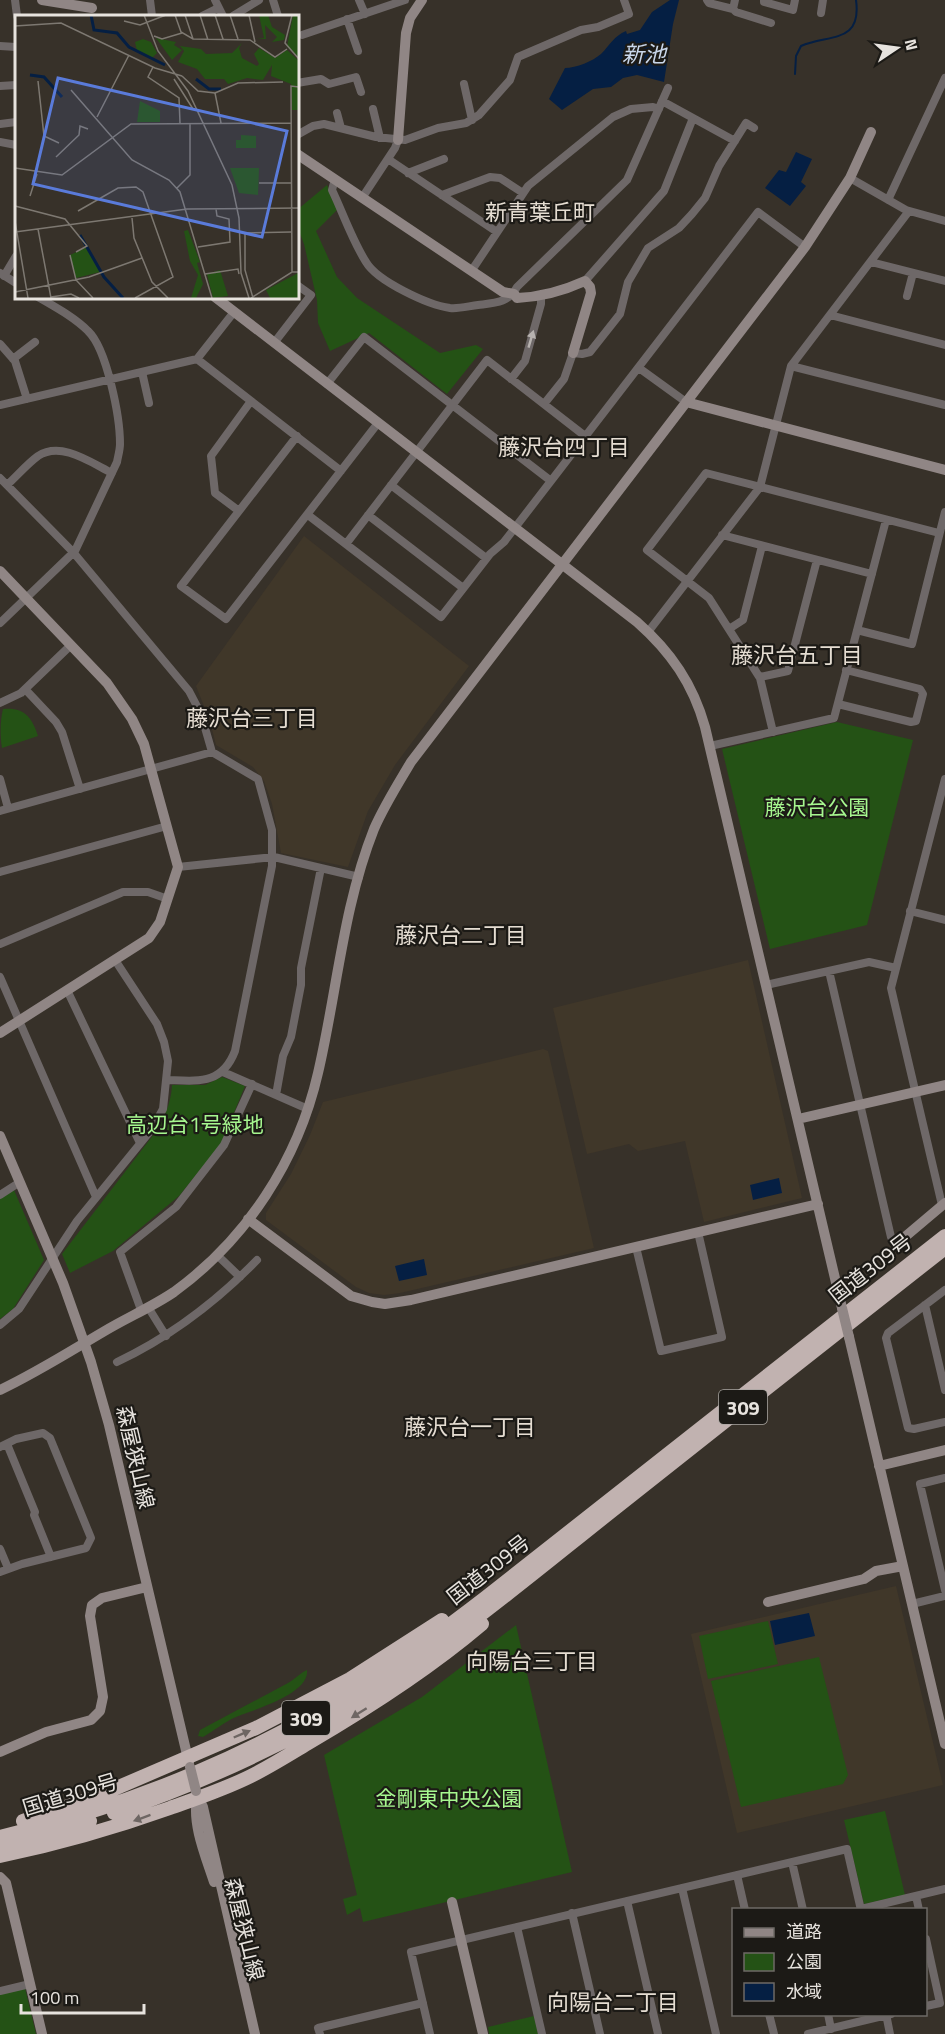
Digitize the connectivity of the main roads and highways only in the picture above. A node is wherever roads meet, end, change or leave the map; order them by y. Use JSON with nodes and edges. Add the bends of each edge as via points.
{"nodes":[{"id":1,"x":943,"y":1244,"type":"edge"},
{"id":2,"x":574,"y":1528,"type":"junction"},
{"id":3,"x":551,"y":1558,"type":"junction"},
{"id":4,"x":0,"y":1828,"type":"edge"},
{"id":5,"x":0,"y":1837,"type":"edge"},
{"id":6,"x":0,"y":1847,"type":"edge"},
{"id":7,"x":0,"y":1856,"type":"edge"}],
"edges":[{"from":1,"to":2,"type":"highway","name":"国道309号","number":"309"},
{"from":1,"to":3,"type":"highway","name":"国道309号","number":"309"},
{"from":4,"to":2,"type":"highway","number":"309","one_way":true,"via":[[189,1762],[275,1719],[414,1639]]},
{"from":2,"to":5,"type":"highway","name":"国道309号","number":"309","via":[[427,1642],[290,1728],[179,1780],[77,1816]]},
{"from":3,"to":6,"type":"highway","name":"国道309号","number":"309","via":[[411,1665],[287,1740],[167,1795]]},
{"from":3,"to":7,"type":"highway","number":"309","one_way":true,"via":[[451,1650],[386,1696],[250,1776],[84,1837]]}]}
